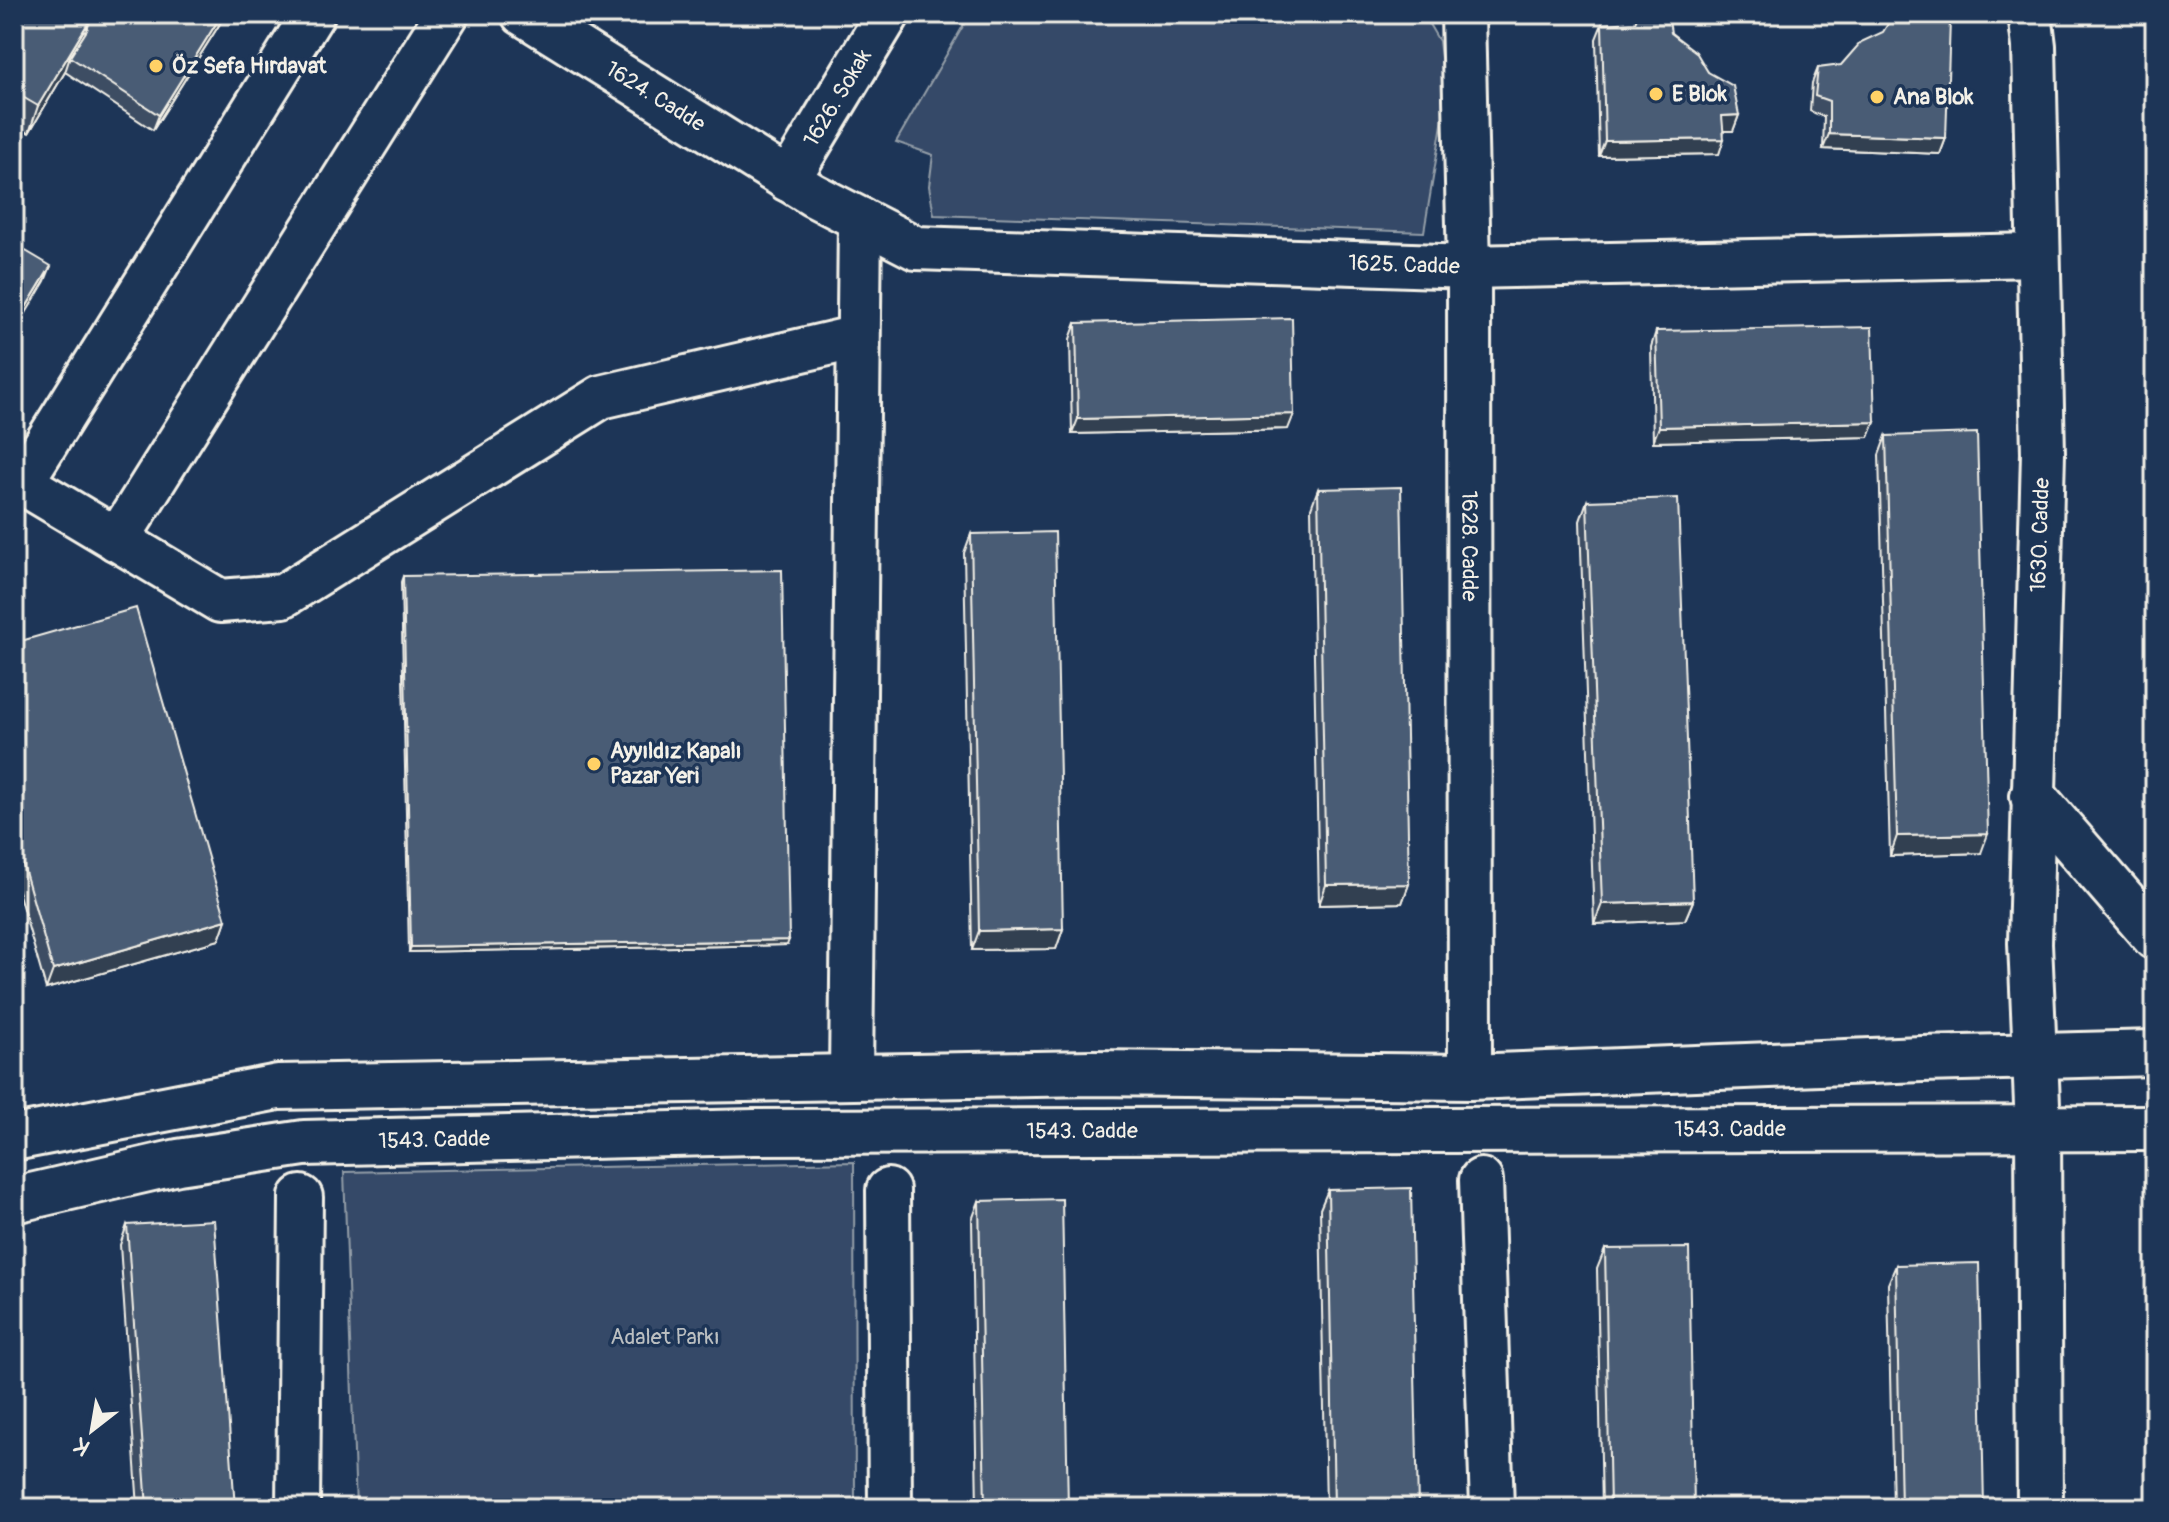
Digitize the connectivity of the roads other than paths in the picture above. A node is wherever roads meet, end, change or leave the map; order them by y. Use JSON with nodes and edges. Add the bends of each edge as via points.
{"nodes":[{"id":1,"x":313,"y":14,"type":"edge"},
{"id":2,"x":447,"y":14,"type":"edge"},
{"id":3,"x":523,"y":14,"type":"edge"},
{"id":4,"x":888,"y":14,"type":"edge"},
{"id":5,"x":1463,"y":14,"type":"edge"},
{"id":6,"x":2030,"y":14,"type":"edge"},
{"id":7,"x":788,"y":180,"type":"junction"},
{"id":8,"x":860,"y":219,"type":"junction"},
{"id":9,"x":2038,"y":255,"type":"junction"},
{"id":10,"x":1469,"y":267,"type":"junction"},
{"id":11,"x":858,"y":337,"type":"junction"},
{"id":12,"x":18,"y":480,"type":"edge"},
{"id":13,"x":117,"y":540,"type":"junction"},
{"id":14,"x":2033,"y":796,"type":"junction"},
{"id":15,"x":2155,"y":937,"type":"edge"},
{"id":16,"x":2155,"y":1053,"type":"edge"},
{"id":17,"x":2035,"y":1057,"type":"junction"},
{"id":18,"x":851,"y":1076,"type":"junction"},
{"id":19,"x":1470,"y":1077,"type":"junction"},
{"id":20,"x":2038,"y":1128,"type":"junction"},
{"id":21,"x":2155,"y":1128,"type":"edge"},
{"id":22,"x":14,"y":1138,"type":"edge"},
{"id":23,"x":1481,"y":1180,"type":"dead end"},
{"id":24,"x":888,"y":1190,"type":"dead end"},
{"id":25,"x":301,"y":1197,"type":"dead end"},
{"id":26,"x":14,"y":1200,"type":"edge"},
{"id":27,"x":298,"y":1508,"type":"edge"},
{"id":28,"x":890,"y":1508,"type":"edge"},
{"id":29,"x":1492,"y":1508,"type":"edge"},
{"id":30,"x":2040,"y":1508,"type":"edge"}],
"edges":[{"from":1,"to":12,"type":"street"},
{"from":2,"to":13,"type":"street"},
{"from":3,"to":7,"type":"street","name":"1624. Cadde"},
{"from":4,"to":7,"type":"street","name":"1626. Sokak"},
{"from":5,"to":10,"type":"street","name":"1628. Cadde"},
{"from":6,"to":9,"type":"street","name":"1630. Cadde"},
{"from":7,"to":8,"type":"street","name":"1625. Cadde"},
{"from":8,"to":10,"type":"street","name":"1625. Cadde","via":[[916,248]]},
{"from":8,"to":11,"type":"street"},
{"from":9,"to":10,"type":"street","name":"1625. Cadde"},
{"from":9,"to":14,"type":"street","name":"1630. Cadde","via":[[2043,453]]},
{"from":10,"to":19,"type":"street","name":"1628. Cadde"},
{"from":11,"to":13,"type":"street","via":[[601,397],[283,596],[220,601]]},
{"from":11,"to":18,"type":"street"},
{"from":12,"to":13,"type":"street"},
{"from":14,"to":15,"type":"main road"},
{"from":14,"to":17,"type":"street","name":"1630. Cadde","via":[[2030,943]]},
{"from":16,"to":17,"type":"main road"},
{"from":17,"to":19,"type":"main road"},
{"from":17,"to":20,"type":"main road"},
{"from":18,"to":19,"type":"main road"},
{"from":18,"to":22,"type":"main road","via":[[278,1087]]},
{"from":20,"to":21,"type":"main road","name":"1543. Cadde"},
{"from":20,"to":26,"type":"main road","name":"1543. Cadde","via":[[769,1131],[304,1143],[178,1162]]},
{"from":20,"to":30,"type":"main road"},
{"from":23,"to":29,"type":"street"},
{"from":24,"to":28,"type":"street"},
{"from":25,"to":27,"type":"street"}]}
